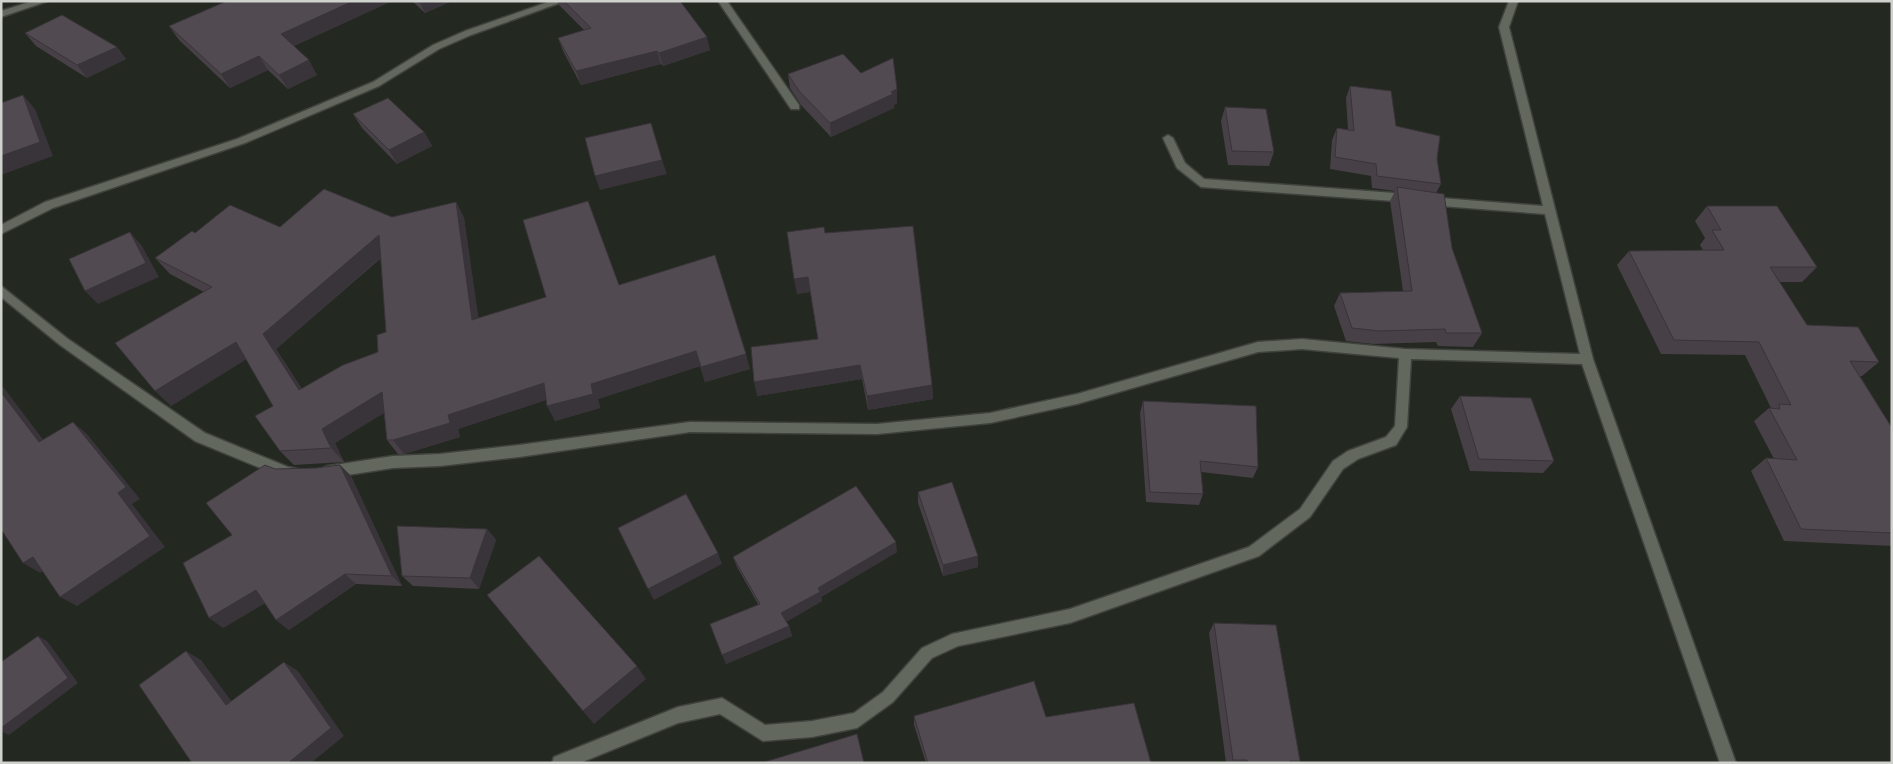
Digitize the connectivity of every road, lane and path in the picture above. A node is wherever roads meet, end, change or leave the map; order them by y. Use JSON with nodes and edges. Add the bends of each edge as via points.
{"nodes":[{"id":1,"x":44,"y":1,"type":"edge"},
{"id":2,"x":561,"y":1,"type":"edge"},
{"id":3,"x":722,"y":1,"type":"edge"},
{"id":4,"x":1514,"y":1,"type":"edge"},
{"id":5,"x":1,"y":14,"type":"edge"},
{"id":6,"x":795,"y":107,"type":"dead end"},
{"id":7,"x":1168,"y":138,"type":"dead end"},
{"id":8,"x":1550,"y":210,"type":"junction"},
{"id":9,"x":1,"y":230,"type":"edge"},
{"id":10,"x":1,"y":290,"type":"edge"},
{"id":11,"x":1405,"y":354,"type":"junction"},
{"id":12,"x":1587,"y":359,"type":"junction"},
{"id":13,"x":560,"y":763,"type":"edge"},
{"id":14,"x":1728,"y":763,"type":"edge"}],
"edges":[{"from":1,"to":5,"type":"street"},
{"from":2,"to":9,"type":"street","via":[[436,47],[376,84],[241,141],[49,205]]},
{"from":3,"to":6,"type":"street"},
{"from":4,"to":8,"type":"street","via":[[1504,27]]},
{"from":7,"to":8,"type":"street","via":[[1181,165],[1201,184],[1390,195],[1433,202]]},
{"from":8,"to":12,"type":"street"},
{"from":10,"to":11,"type":"street","via":[[64,342],[200,436],[287,473],[519,452],[690,427],[877,429],[990,418],[1077,399],[1258,347],[1302,344]]},
{"from":11,"to":12,"type":"street"},
{"from":11,"to":13,"type":"street","via":[[1401,427],[1391,441],[1353,455],[1338,465],[1305,513],[1254,552],[1070,616],[957,639],[927,653],[888,698],[857,720],[812,729],[763,733],[722,706],[678,715]]},
{"from":12,"to":14,"type":"street"}]}
